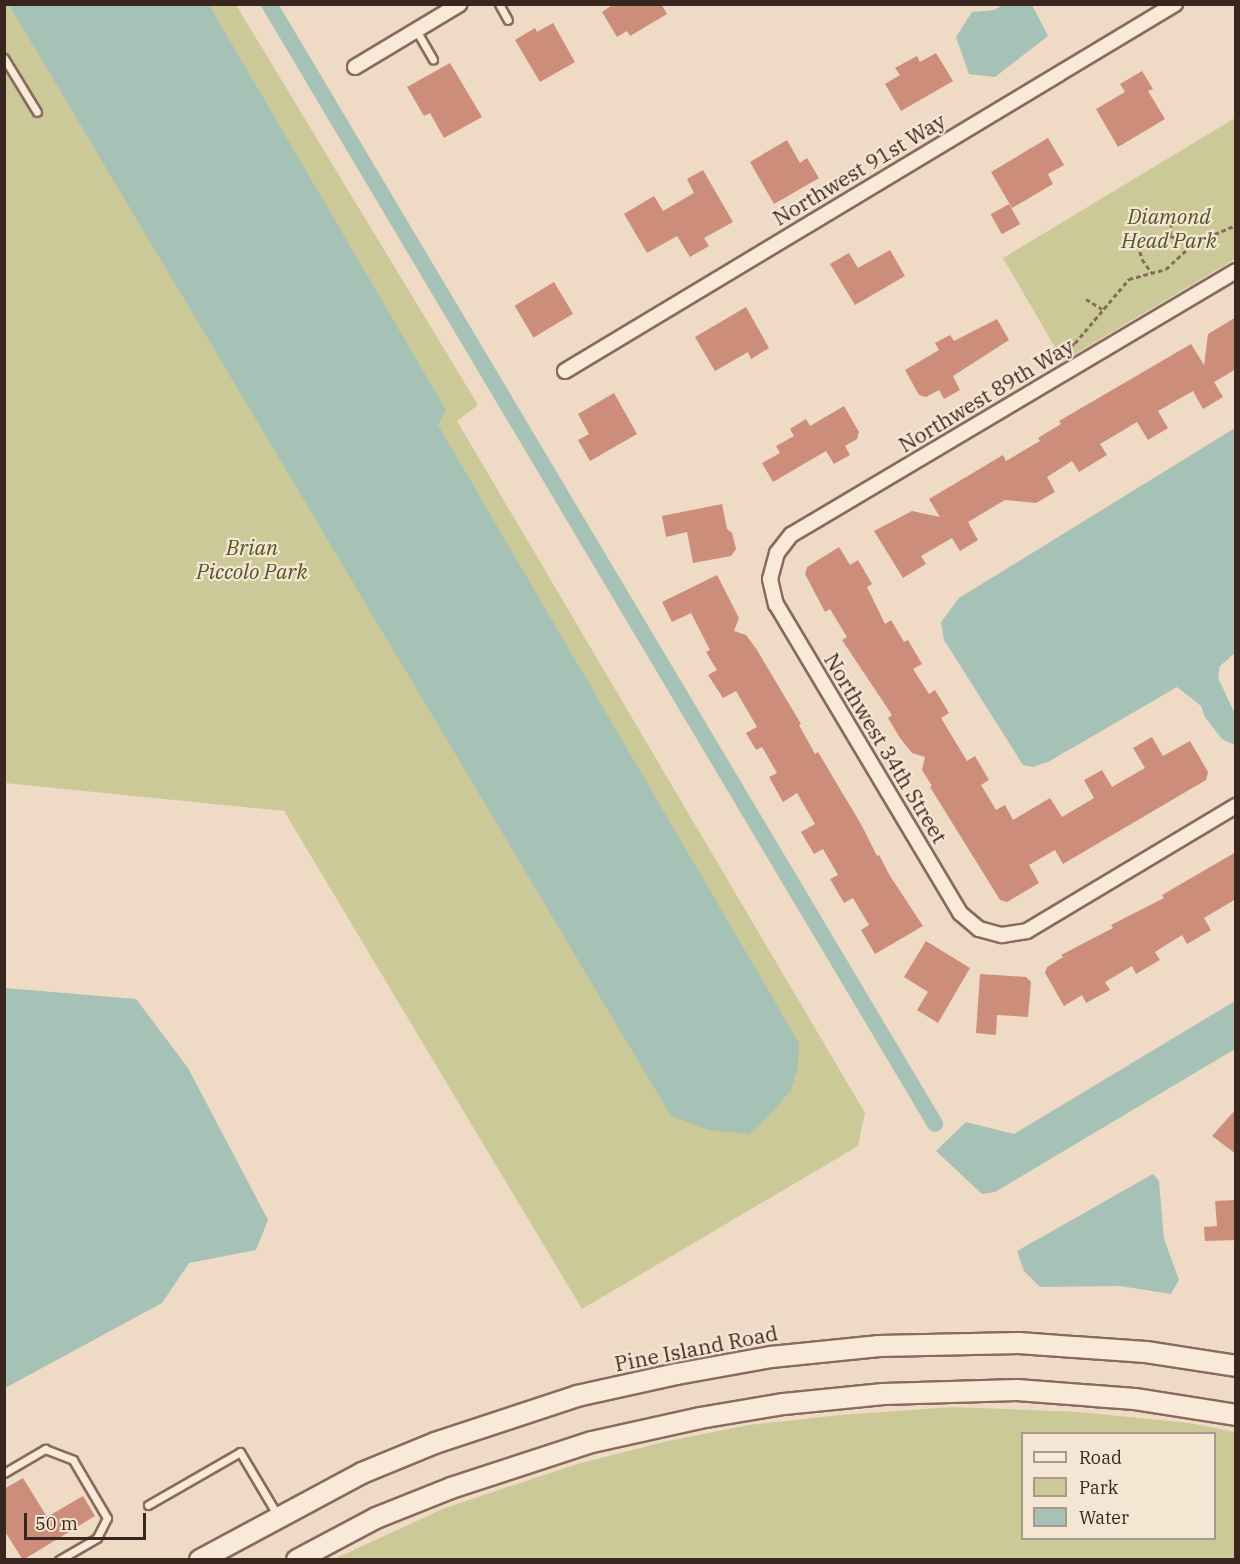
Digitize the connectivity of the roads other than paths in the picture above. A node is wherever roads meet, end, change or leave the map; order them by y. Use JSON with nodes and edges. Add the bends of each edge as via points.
{"nodes":[{"id":1,"x":460,"y":4,"type":"edge"},
{"id":2,"x":499,"y":4,"type":"edge"},
{"id":3,"x":1175,"y":4,"type":"edge"},
{"id":4,"x":508,"y":20,"type":"dead end"},
{"id":5,"x":416,"y":30,"type":"junction"},
{"id":6,"x":4,"y":58,"type":"edge"},
{"id":7,"x":433,"y":59,"type":"dead end"},
{"id":8,"x":355,"y":66,"type":"dead end"},
{"id":9,"x":37,"y":112,"type":"dead end"},
{"id":10,"x":1236,"y":271,"type":"edge"},
{"id":11,"x":565,"y":371,"type":"dead end"},
{"id":12,"x":771,"y":567,"type":"joint"},
{"id":13,"x":1236,"y":806,"type":"edge"},
{"id":14,"x":1236,"y":1366,"type":"edge"},
{"id":15,"x":1236,"y":1415,"type":"edge"},
{"id":16,"x":4,"y":1473,"type":"edge"},
{"id":17,"x":148,"y":1505,"type":"dead end"},
{"id":18,"x":278,"y":1516,"type":"junction"},
{"id":19,"x":59,"y":1560,"type":"edge"},
{"id":20,"x":200,"y":1560,"type":"edge"},
{"id":21,"x":297,"y":1560,"type":"edge"}],
"edges":[{"from":1,"to":5,"type":"street"},
{"from":2,"to":4,"type":"lane"},
{"from":3,"to":11,"type":"street","name":"Northwest 91st Way"},
{"from":5,"to":7,"type":"lane"},
{"from":5,"to":8,"type":"street"},
{"from":6,"to":9,"type":"lane"},
{"from":10,"to":12,"type":"street","name":"Northwest 89th Way","via":[[791,536]]},
{"from":12,"to":13,"type":"street","name":"Northwest 34th Street","via":[[771,591],[776,604],[960,913],[979,929],[1002,935],[1027,931]]},
{"from":14,"to":18,"type":"main road","name":"Pine Island Road","via":[[1146,1352],[1018,1343],[879,1346],[771,1357],[578,1396],[435,1443],[362,1473]]},
{"from":15,"to":21,"type":"main road","via":[[1135,1399],[1017,1390],[884,1394],[784,1404],[592,1442],[451,1488],[376,1518]]},
{"from":16,"to":19,"type":"lane","via":[[45,1449],[73,1460],[107,1518],[97,1538]]},
{"from":17,"to":18,"type":"lane","via":[[240,1452]]},
{"from":18,"to":20,"type":"main road","name":"Pine Island Road"}]}
